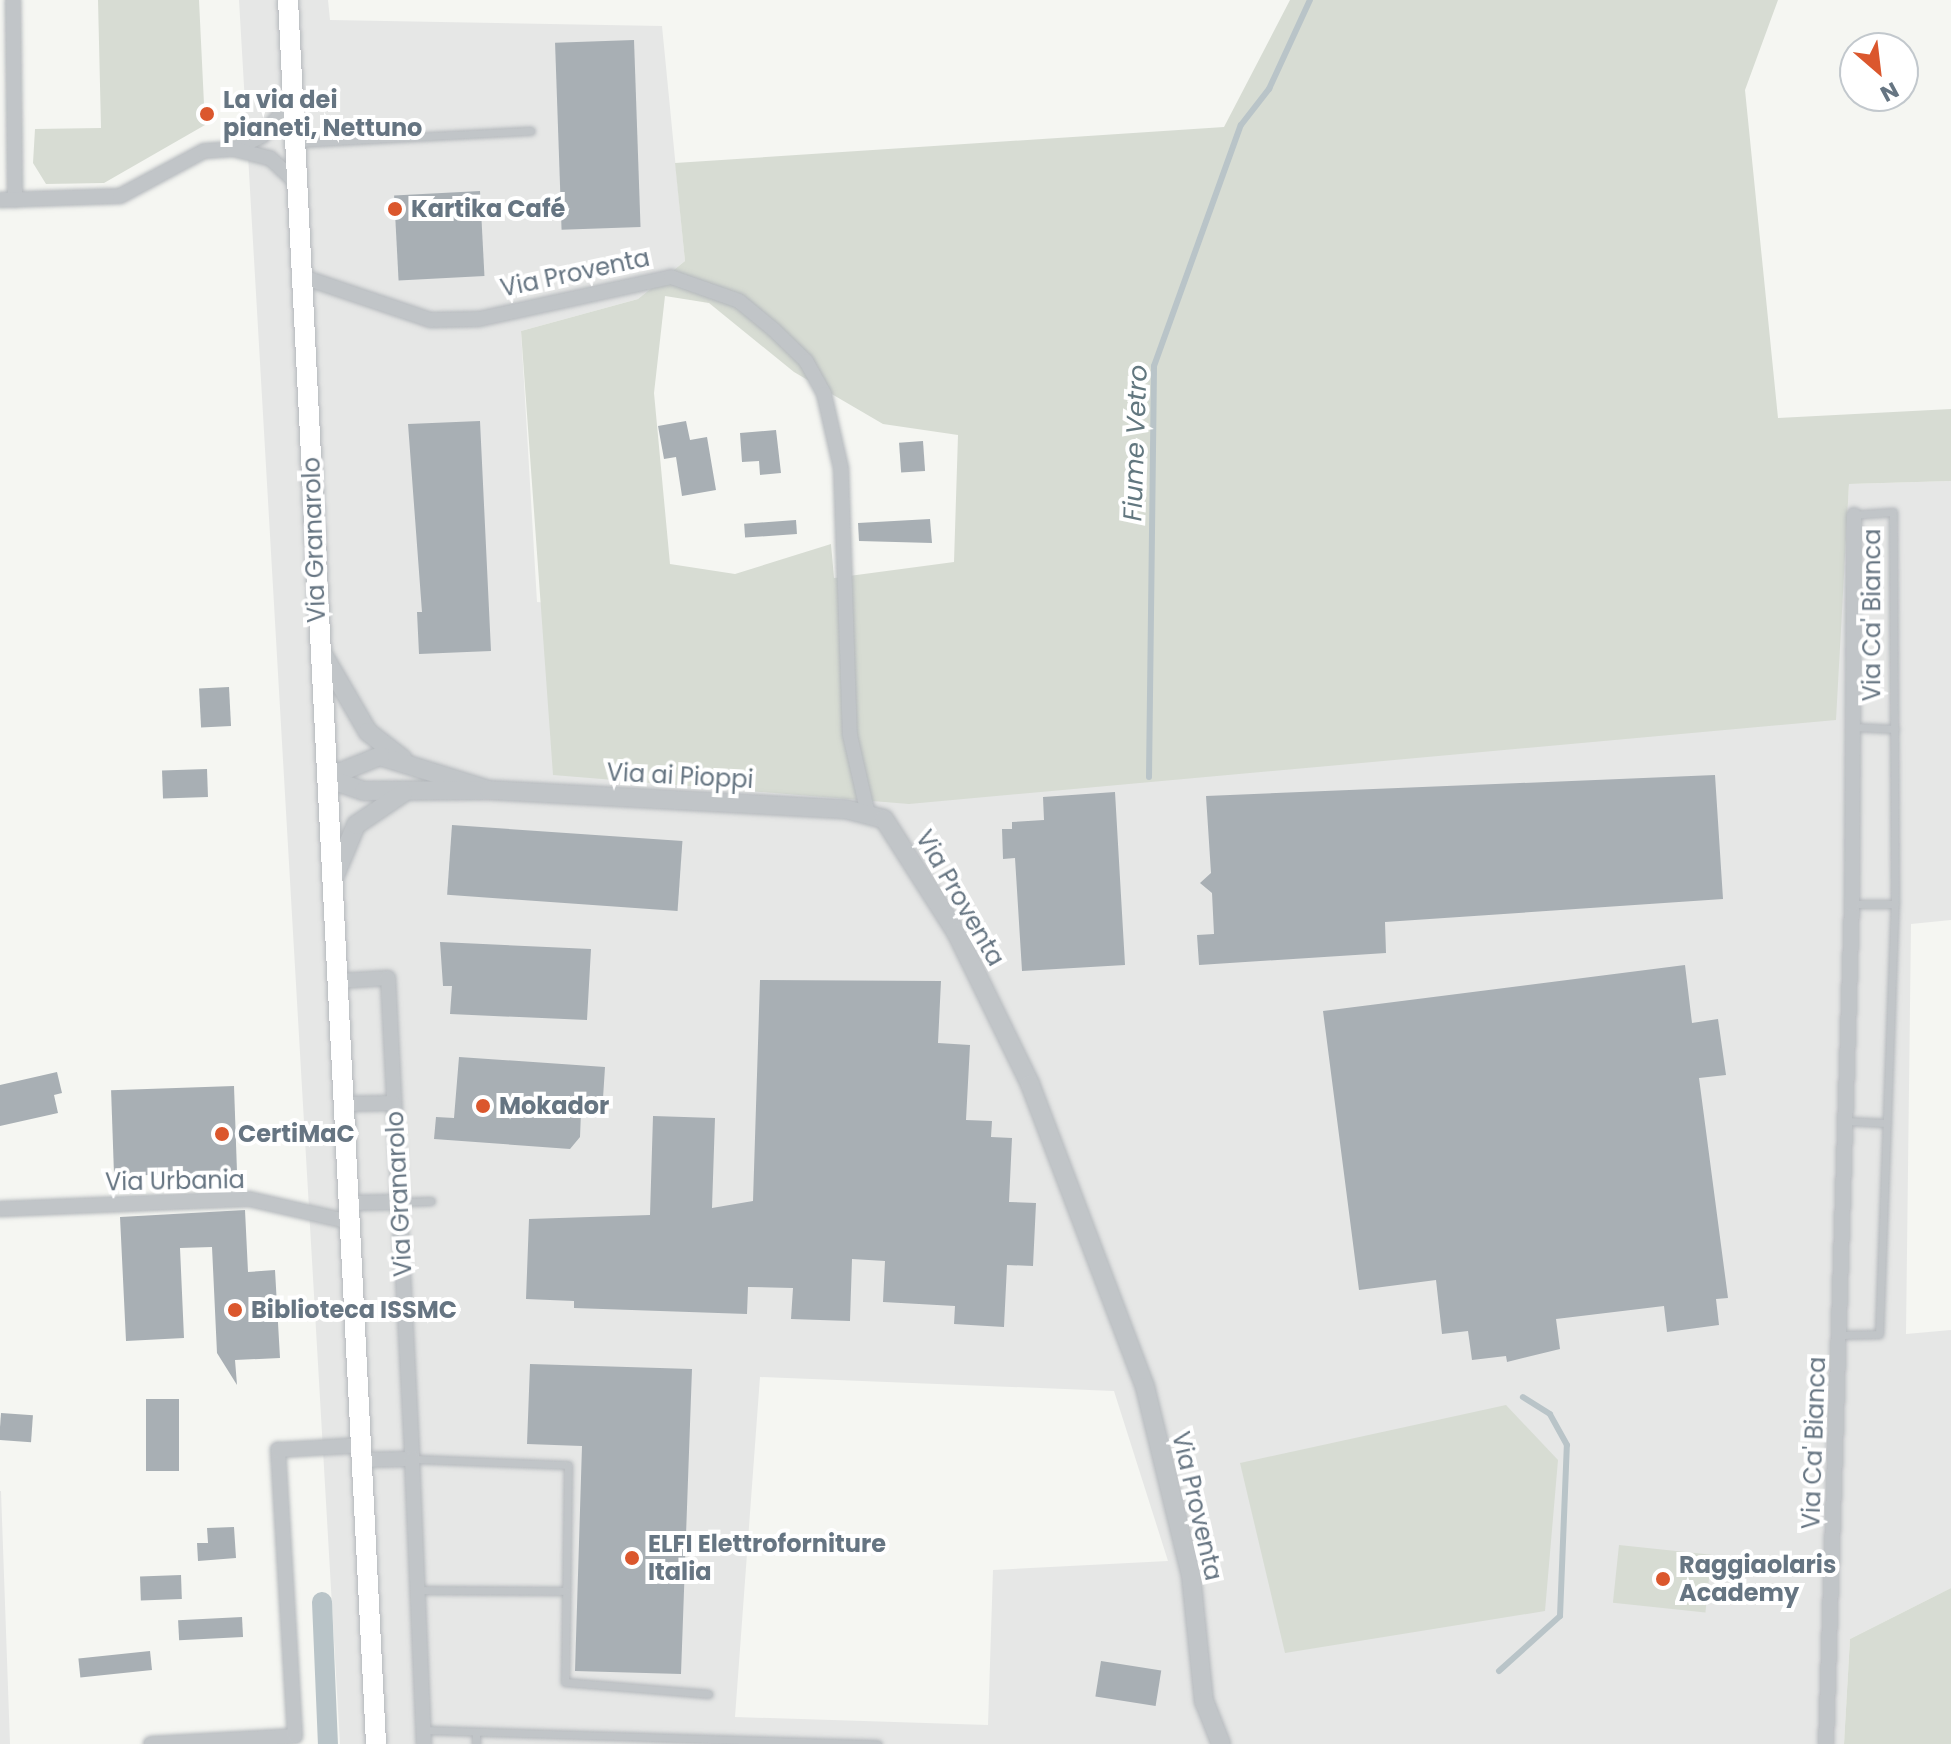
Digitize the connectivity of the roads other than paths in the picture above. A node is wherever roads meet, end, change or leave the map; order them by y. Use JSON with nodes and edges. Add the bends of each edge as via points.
{"nodes":[{"id":1,"x":13,"y":0,"type":"edge"},
{"id":2,"x":288,"y":0,"type":"edge"},
{"id":3,"x":294,"y":98,"type":"junction"},
{"id":4,"x":531,"y":131,"type":"dead end"},
{"id":5,"x":297,"y":143,"type":"junction"},
{"id":6,"x":233,"y":149,"type":"junction"},
{"id":7,"x":297,"y":184,"type":"junction"},
{"id":8,"x":8,"y":200,"type":"edge"},
{"id":9,"x":303,"y":277,"type":"junction"},
{"id":10,"x":1854,"y":515,"type":"joint"},
{"id":11,"x":319,"y":648,"type":"junction"},
{"id":12,"x":1853,"y":727,"type":"junction"},
{"id":13,"x":1895,"y":729,"type":"junction"},
{"id":14,"x":411,"y":766,"type":"junction"},
{"id":15,"x":326,"y":778,"type":"junction"},
{"id":16,"x":489,"y":790,"type":"junction"},
{"id":17,"x":403,"y":793,"type":"junction"},
{"id":18,"x":867,"y":810,"type":"junction"},
{"id":19,"x":332,"y":884,"type":"junction"},
{"id":20,"x":1852,"y":904,"type":"junction"},
{"id":21,"x":1895,"y":904,"type":"junction"},
{"id":22,"x":339,"y":981,"type":"junction"},
{"id":23,"x":394,"y":1103,"type":"junction"},
{"id":24,"x":344,"y":1104,"type":"junction"},
{"id":25,"x":1845,"y":1121,"type":"junction"},
{"id":26,"x":1887,"y":1123,"type":"junction"},
{"id":27,"x":431,"y":1201,"type":"dead end"},
{"id":28,"x":399,"y":1202,"type":"junction"},
{"id":29,"x":0,"y":1209,"type":"edge"},
{"id":30,"x":349,"y":1213,"type":"junction"},
{"id":31,"x":1839,"y":1335,"type":"junction"},
{"id":32,"x":362,"y":1452,"type":"junction"},
{"id":33,"x":412,"y":1459,"type":"junction"},
{"id":34,"x":418,"y":1590,"type":"junction"},
{"id":35,"x":566,"y":1591,"type":"junction"},
{"id":36,"x":709,"y":1694,"type":"dead end"},
{"id":37,"x":476,"y":1732,"type":"junction"},
{"id":38,"x":424,"y":1739,"type":"edge"},
{"id":39,"x":151,"y":1744,"type":"edge"},
{"id":40,"x":376,"y":1744,"type":"edge"},
{"id":41,"x":476,"y":1744,"type":"edge"},
{"id":42,"x":878,"y":1744,"type":"edge"},
{"id":43,"x":1219,"y":1744,"type":"edge"},
{"id":44,"x":1826,"y":1744,"type":"edge"}],
"edges":[{"from":1,"to":8,"type":"street"},
{"from":2,"to":3,"type":"main road","name":"Via Granarolo"},
{"from":3,"to":5,"type":"main road","name":"Via Granarolo"},
{"from":3,"to":6,"type":"street","via":[[262,136]]},
{"from":4,"to":5,"type":"lane"},
{"from":5,"to":7,"type":"main road","name":"Via Granarolo"},
{"from":6,"to":7,"type":"street","via":[[270,158]]},
{"from":6,"to":8,"type":"street","via":[[204,151],[120,196]]},
{"from":7,"to":9,"type":"main road","name":"Via Granarolo"},
{"from":9,"to":11,"type":"main road","name":"Via Granarolo"},
{"from":9,"to":18,"type":"street","name":"Via Proventa","via":[[431,320],[479,319],[671,277],[739,301],[774,330],[806,361],[824,394],[841,468],[850,735]]},
{"from":10,"to":12,"type":"street","name":"Via Ca' Bianca"},
{"from":10,"to":13,"type":"lane","name":"Via Ca' Bianca","via":[[1893,512]]},
{"from":11,"to":14,"type":"street","name":"Via ai Pioppi","via":[[368,732]]},
{"from":11,"to":15,"type":"main road","name":"Via Granarolo"},
{"from":12,"to":13,"type":"lane","name":"Via Ca' Bianca"},
{"from":12,"to":20,"type":"street","name":"Via Ca' Bianca"},
{"from":13,"to":21,"type":"lane","name":"Via Ca' Bianca"},
{"from":14,"to":15,"type":"street","name":"Via ai Pioppi","via":[[369,757]]},
{"from":14,"to":16,"type":"street","name":"Via ai Pioppi"},
{"from":15,"to":17,"type":"street","name":"Via ai Pioppi","via":[[345,788]]},
{"from":15,"to":19,"type":"main road","name":"Via Granarolo"},
{"from":16,"to":17,"type":"street","name":"Via ai Pioppi"},
{"from":16,"to":18,"type":"street","name":"Via ai Pioppi"},
{"from":17,"to":19,"type":"street","via":[[356,825]]},
{"from":18,"to":43,"type":"street","name":"Via Proventa","via":[[884,819],[902,842],[956,932],[1070,1182],[1145,1387],[1191,1576],[1204,1701]]},
{"from":19,"to":22,"type":"main road","name":"Via Granarolo"},
{"from":20,"to":21,"type":"lane"},
{"from":20,"to":25,"type":"street","name":"Via Ca' Bianca"},
{"from":21,"to":26,"type":"lane","name":"Via Ca' Bianca"},
{"from":22,"to":23,"type":"street","name":"Via Granarolo","via":[[388,978]]},
{"from":22,"to":24,"type":"main road","name":"Via Granarolo"},
{"from":23,"to":24,"type":"street"},
{"from":23,"to":28,"type":"street","name":"Via Granarolo"},
{"from":24,"to":30,"type":"main road","name":"Via Granarolo"},
{"from":25,"to":26,"type":"lane"},
{"from":25,"to":31,"type":"street","name":"Via Ca' Bianca"},
{"from":26,"to":31,"type":"lane","name":"Via Ca' Bianca","via":[[1879,1334]]},
{"from":27,"to":28,"type":"lane"},
{"from":28,"to":30,"type":"street","name":"Via Urbania"},
{"from":28,"to":33,"type":"street","name":"Via Granarolo"},
{"from":29,"to":30,"type":"street","name":"Via Urbania","via":[[249,1199],[314,1213]]},
{"from":30,"to":32,"type":"main road","name":"Via Granarolo"},
{"from":31,"to":44,"type":"street","name":"Via Ca' Bianca"},
{"from":32,"to":33,"type":"street"},
{"from":32,"to":39,"type":"street","via":[[278,1450],[295,1736]]},
{"from":32,"to":40,"type":"main road","name":"Via Granarolo"},
{"from":33,"to":34,"type":"street","name":"Via Granarolo"},
{"from":33,"to":35,"type":"lane","via":[[568,1465]]},
{"from":34,"to":35,"type":"lane"},
{"from":34,"to":38,"type":"street","name":"Via Granarolo"},
{"from":35,"to":36,"type":"lane","via":[[565,1682]]},
{"from":37,"to":38,"type":"lane"},
{"from":37,"to":41,"type":"lane"},
{"from":37,"to":42,"type":"lane"}]}
